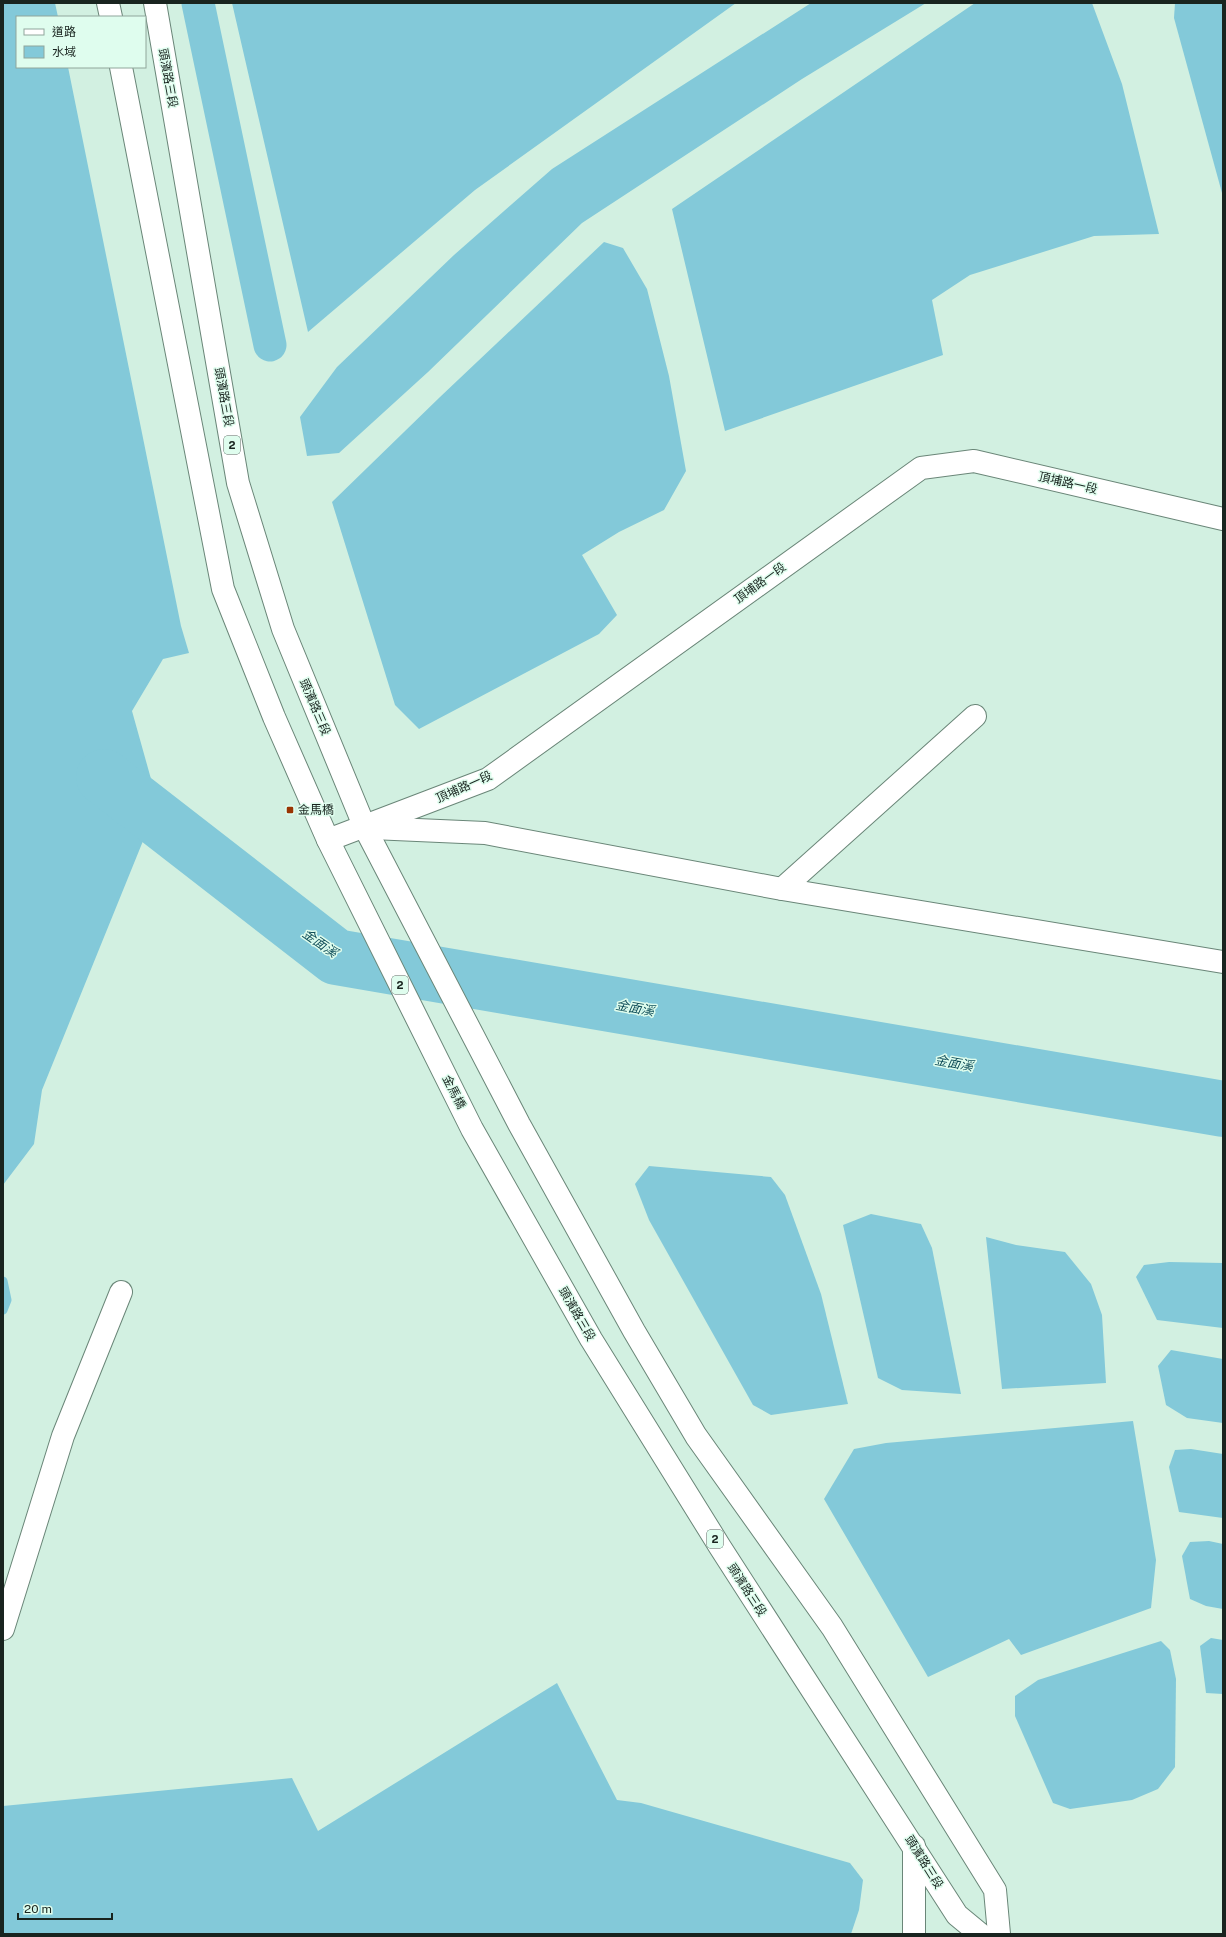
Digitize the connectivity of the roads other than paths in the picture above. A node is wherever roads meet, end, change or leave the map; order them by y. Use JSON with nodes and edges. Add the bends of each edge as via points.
{"nodes":[{"id":1,"x":108,"y":3,"type":"edge"},
{"id":2,"x":154,"y":3,"type":"edge"},
{"id":3,"x":111,"y":16,"type":"edge"},
{"id":4,"x":121,"y":68,"type":"edge"},
{"id":5,"x":1223,"y":520,"type":"edge"},
{"id":6,"x":975,"y":716,"type":"dead end"},
{"id":7,"x":365,"y":828,"type":"junction"},
{"id":8,"x":328,"y":840,"type":"junction"},
{"id":9,"x":782,"y":888,"type":"junction"},
{"id":10,"x":1223,"y":962,"type":"edge"},
{"id":11,"x":472,"y":1129,"type":"joint"},
{"id":12,"x":121,"y":1292,"type":"dead end"},
{"id":13,"x":3,"y":1629,"type":"edge"},
{"id":14,"x":914,"y":1846,"type":"junction"},
{"id":15,"x":914,"y":1934,"type":"edge"},
{"id":16,"x":980,"y":1934,"type":"edge"},
{"id":17,"x":999,"y":1934,"type":"edge"}],
"edges":[{"from":1,"to":3,"type":"main road"},
{"from":2,"to":7,"type":"main road","name":"頭濱路三段","number":"2","via":[[238,483],[283,630]]},
{"from":4,"to":8,"type":"main road","number":"2","via":[[223,588],[274,718]]},
{"from":5,"to":7,"type":"main road","name":"頂埔路一段","via":[[974,461],[921,468],[488,779]]},
{"from":6,"to":9,"type":"main road"},
{"from":7,"to":8,"type":"main road","name":"頂埔路一段"},
{"from":7,"to":9,"type":"main road","via":[[485,833]]},
{"from":7,"to":17,"type":"main road","name":"頭濱路三段","number":"2","via":[[519,1124],[607,1284],[696,1436],[832,1627],[995,1890]]},
{"from":8,"to":11,"type":"main road","name":"金馬橋","number":"2"},
{"from":9,"to":10,"type":"main road"},
{"from":11,"to":14,"type":"main road","name":"頭濱路三段","number":"2","via":[[591,1339],[720,1547]]},
{"from":12,"to":13,"type":"main road","via":[[63,1436]]},
{"from":14,"to":15,"type":"main road"},
{"from":14,"to":16,"type":"main road","name":"頭濱路三段","number":"2","via":[[957,1915]]}]}
